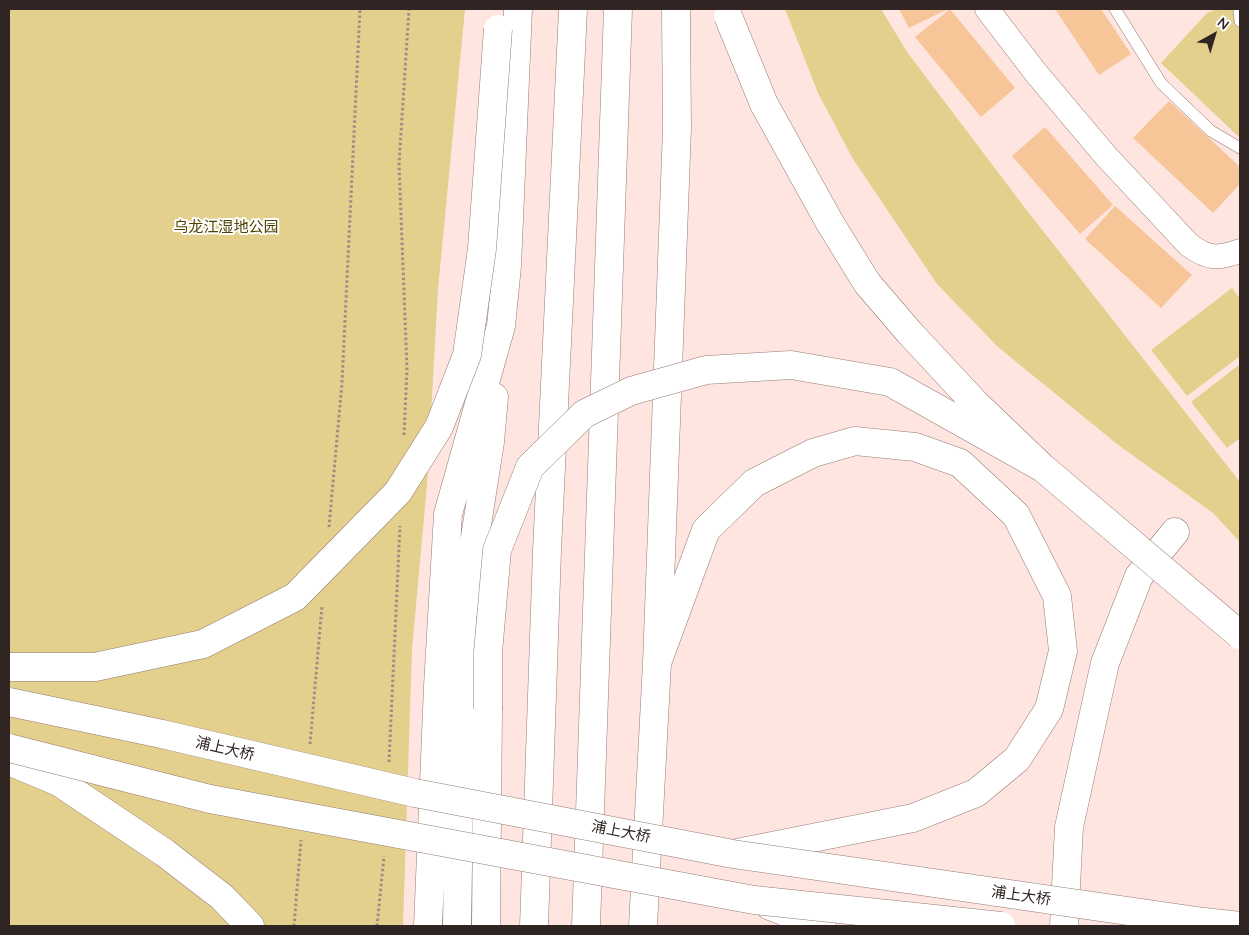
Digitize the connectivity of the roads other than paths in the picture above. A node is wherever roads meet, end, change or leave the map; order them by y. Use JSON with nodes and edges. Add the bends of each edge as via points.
{"nodes":[{"id":1,"x":518,"y":9,"type":"edge"},
{"id":2,"x":573,"y":9,"type":"edge"},
{"id":3,"x":618,"y":9,"type":"edge"},
{"id":4,"x":676,"y":9,"type":"edge"},
{"id":5,"x":987,"y":9,"type":"edge"},
{"id":6,"x":1115,"y":9,"type":"edge"},
{"id":7,"x":1239,"y":9,"type":"edge"},
{"id":8,"x":728,"y":12,"type":"edge"},
{"id":9,"x":499,"y":19,"type":"edge"},
{"id":10,"x":1240,"y":21,"type":"edge"},
{"id":11,"x":1240,"y":148,"type":"edge"},
{"id":12,"x":1240,"y":251,"type":"edge"},
{"id":13,"x":501,"y":326,"type":"junction"},
{"id":14,"x":1042,"y":468,"type":"junction"},
{"id":15,"x":1175,"y":532,"type":"dead end"},
{"id":16,"x":1240,"y":635,"type":"edge"},
{"id":17,"x":657,"y":663,"type":"junction"},
{"id":18,"x":9,"y":667,"type":"edge"},
{"id":19,"x":9,"y":702,"type":"edge"},
{"id":20,"x":9,"y":748,"type":"edge"},
{"id":21,"x":9,"y":761,"type":"edge"},
{"id":22,"x":733,"y":854,"type":"junction"},
{"id":23,"x":754,"y":900,"type":"junction"},
{"id":24,"x":457,"y":916,"type":"edge"},
{"id":25,"x":644,"y":923,"type":"edge"},
{"id":26,"x":250,"y":926,"type":"edge"},
{"id":27,"x":428,"y":926,"type":"edge"},
{"id":28,"x":486,"y":926,"type":"edge"},
{"id":29,"x":534,"y":926,"type":"edge"},
{"id":30,"x":586,"y":926,"type":"edge"},
{"id":31,"x":822,"y":926,"type":"edge"},
{"id":32,"x":1001,"y":926,"type":"edge"},
{"id":33,"x":1064,"y":926,"type":"edge"},
{"id":34,"x":1240,"y":926,"type":"edge"}],
"edges":[{"from":1,"to":13,"type":"main road"},
{"from":2,"to":29,"type":"main road","via":[[547,551]]},
{"from":3,"to":30,"type":"main road"},
{"from":4,"to":17,"type":"main road","via":[[677,128]]},
{"from":5,"to":12,"type":"street","via":[[1105,155],[1189,246],[1211,257]]},
{"from":6,"to":11,"type":"lane","via":[[1161,84],[1211,131]]},
{"from":7,"to":10,"type":"lane"},
{"from":8,"to":14,"type":"main road","bridge":true,"via":[[764,104],[867,283],[975,403]]},
{"from":9,"to":18,"type":"main road","bridge":true,"via":[[482,249],[467,355],[439,427],[398,492],[295,596],[202,644],[95,668]]},
{"from":13,"to":24,"type":"main road","via":[[490,442],[462,620]]},
{"from":13,"to":27,"type":"main road","via":[[448,514]]},
{"from":14,"to":16,"type":"main road","bridge":true},
{"from":14,"to":28,"type":"main road","bridge":true,"via":[[890,382],[791,365],[706,370],[631,391],[584,414],[530,467],[497,550],[488,652]]},
{"from":15,"to":33,"type":"main road","via":[[1139,576],[1105,663],[1069,827]]},
{"from":17,"to":22,"type":"main road","via":[[706,530],[754,483],[813,453],[855,441],[915,447],[960,463],[1016,515],[1057,596],[1063,651],[1049,709],[1017,759],[976,793],[913,818]]},
{"from":17,"to":25,"type":"main road"},
{"from":19,"to":22,"type":"main road","name":"浦上大桥","bridge":true,"via":[[414,793]]},
{"from":20,"to":23,"type":"main road","bridge":true,"via":[[210,799]]},
{"from":21,"to":26,"type":"main road","via":[[59,782],[148,842],[222,897]]},
{"from":22,"to":34,"type":"main road","name":"浦上大桥","bridge":true},
{"from":23,"to":31,"type":"main road","bridge":true},
{"from":23,"to":32,"type":"main road","bridge":true}]}
